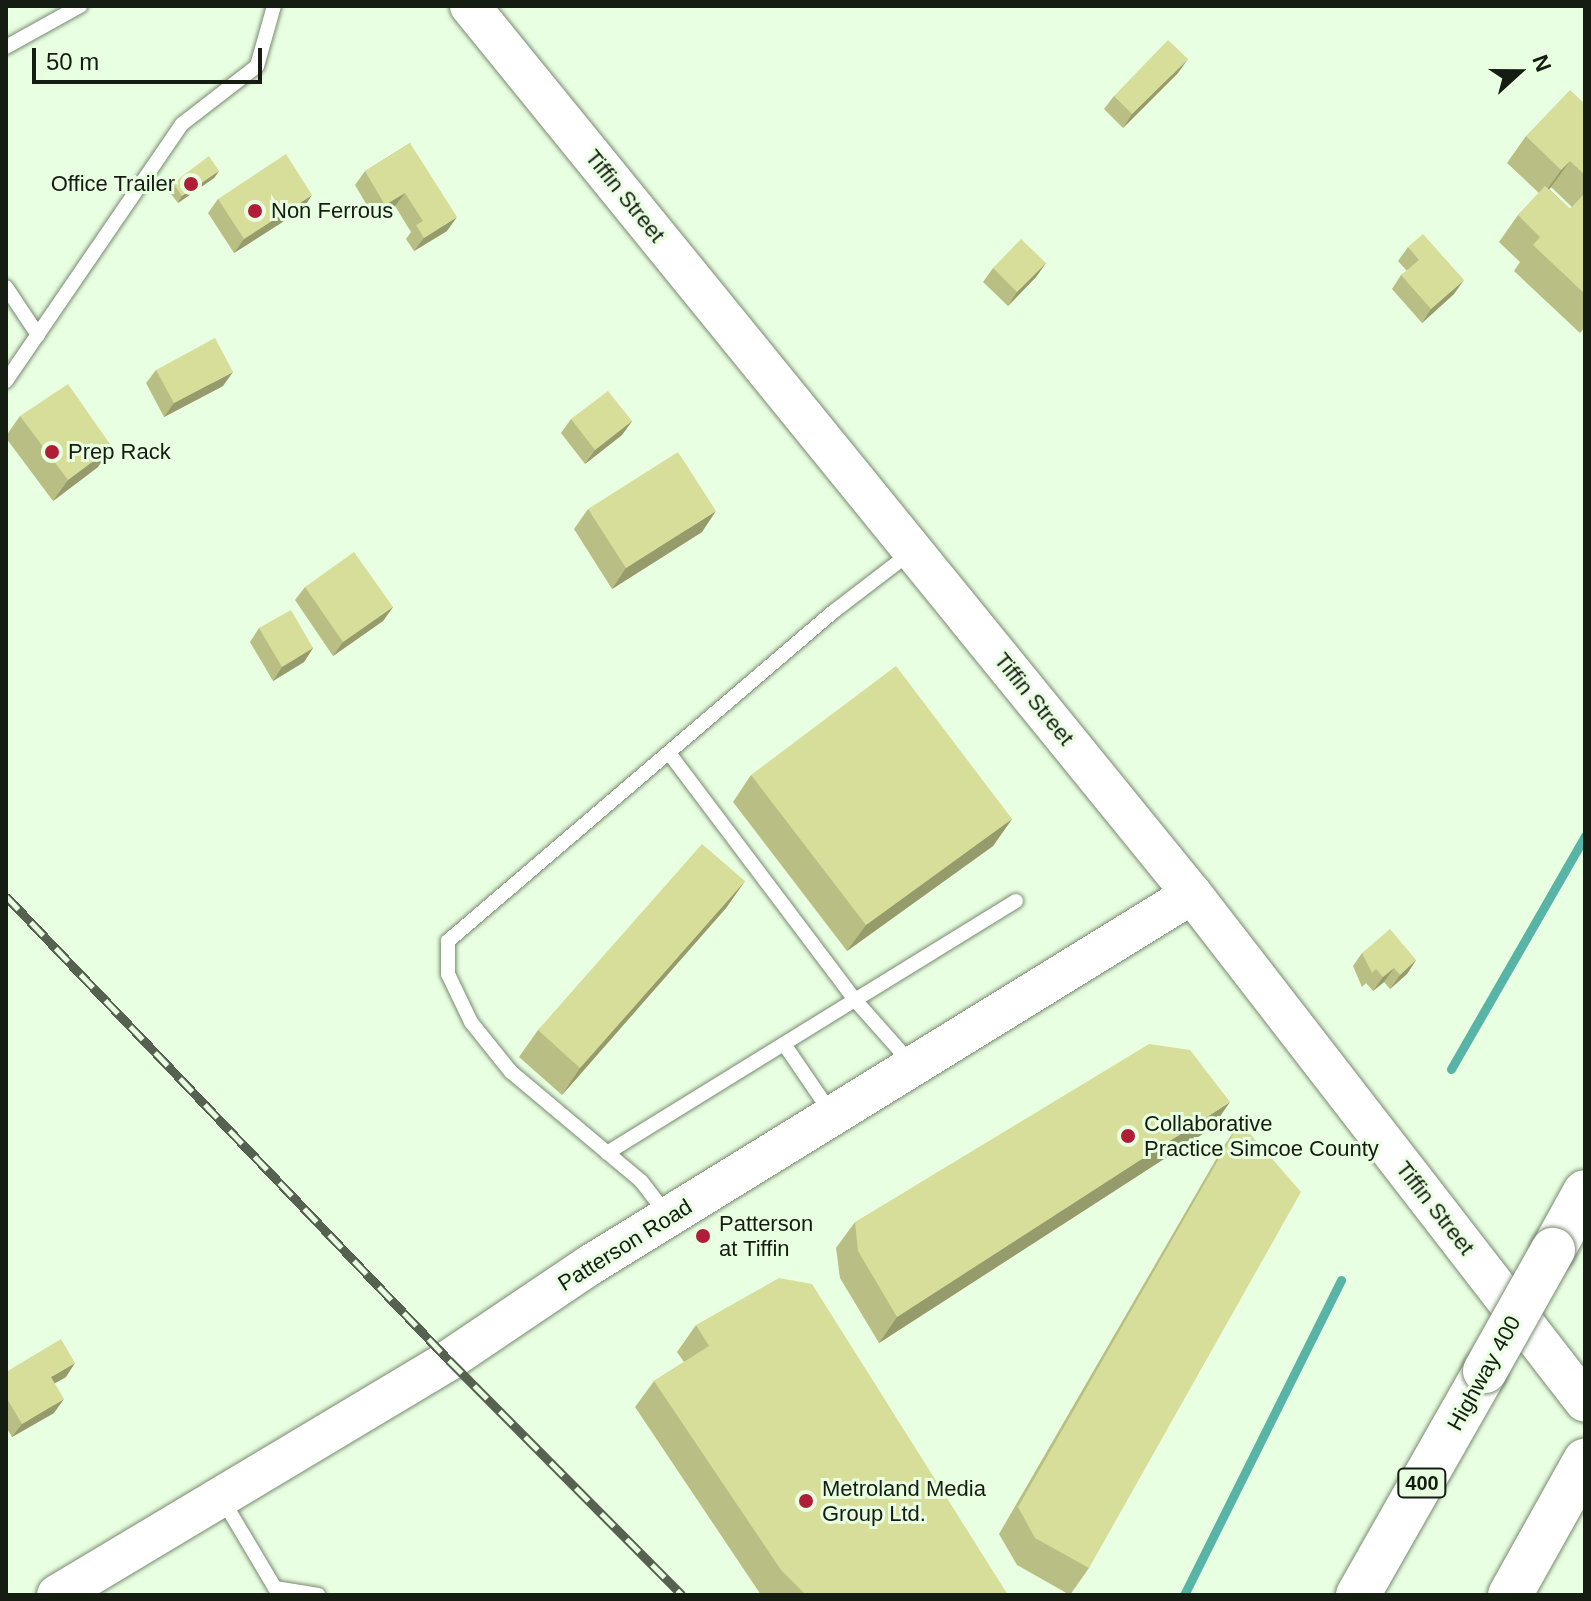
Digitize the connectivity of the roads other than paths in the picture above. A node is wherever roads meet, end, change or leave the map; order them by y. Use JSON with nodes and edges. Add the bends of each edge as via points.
{"nodes":[{"id":1,"x":80,"y":6,"type":"edge"},
{"id":2,"x":274,"y":6,"type":"edge"},
{"id":3,"x":470,"y":6,"type":"edge"},
{"id":4,"x":6,"y":47,"type":"edge"},
{"id":5,"x":6,"y":287,"type":"edge"},
{"id":6,"x":38,"y":335,"type":"junction"},
{"id":7,"x":6,"y":381,"type":"edge"},
{"id":8,"x":913,"y":551,"type":"junction"},
{"id":9,"x":669,"y":753,"type":"junction"},
{"id":10,"x":1192,"y":894,"type":"junction"},
{"id":11,"x":1016,"y":901,"type":"dead end"},
{"id":12,"x":855,"y":1000,"type":"junction"},
{"id":13,"x":784,"y":1044,"type":"junction"},
{"id":14,"x":914,"y":1067,"type":"junction"},
{"id":15,"x":834,"y":1117,"type":"junction"},
{"id":16,"x":607,"y":1153,"type":"junction"},
{"id":17,"x":1585,"y":1192,"type":"edge"},
{"id":18,"x":669,"y":1217,"type":"junction"},
{"id":19,"x":1585,"y":1402,"type":"edge"},
{"id":20,"x":1579,"y":1472,"type":"edge"},
{"id":21,"x":221,"y":1497,"type":"junction"},
{"id":22,"x":57,"y":1595,"type":"edge"},
{"id":23,"x":318,"y":1595,"type":"edge"},
{"id":24,"x":1358,"y":1595,"type":"edge"},
{"id":25,"x":1510,"y":1595,"type":"edge"}],
"edges":[{"from":1,"to":4,"type":"lane"},
{"from":2,"to":6,"type":"lane","via":[[257,66],[182,124]]},
{"from":3,"to":8,"type":"street","name":"Tiffin Street"},
{"from":5,"to":6,"type":"lane"},
{"from":6,"to":7,"type":"lane"},
{"from":8,"to":9,"type":"lane"},
{"from":8,"to":10,"type":"street","name":"Tiffin Street"},
{"from":9,"to":12,"type":"lane"},
{"from":9,"to":16,"type":"lane","via":[[448,941],[448,974],[471,1022],[511,1072]]},
{"from":10,"to":14,"type":"street","name":"Patterson Road"},
{"from":10,"to":19,"type":"street","name":"Tiffin Street"},
{"from":11,"to":12,"type":"lane"},
{"from":12,"to":13,"type":"lane"},
{"from":12,"to":14,"type":"lane"},
{"from":13,"to":15,"type":"lane"},
{"from":13,"to":16,"type":"lane"},
{"from":14,"to":15,"type":"street","name":"Patterson Road"},
{"from":15,"to":18,"type":"street","name":"Patterson Road"},
{"from":16,"to":18,"type":"lane","via":[[641,1181]]},
{"from":17,"to":24,"type":"highway","name":"Highway 400","number":"400","bridge":true},
{"from":18,"to":21,"type":"street","name":"Patterson Road","via":[[449,1360]]},
{"from":20,"to":25,"type":"highway"},
{"from":21,"to":22,"type":"street","name":"Patterson Road"},
{"from":21,"to":23,"type":"lane","via":[[275,1588]]}]}
